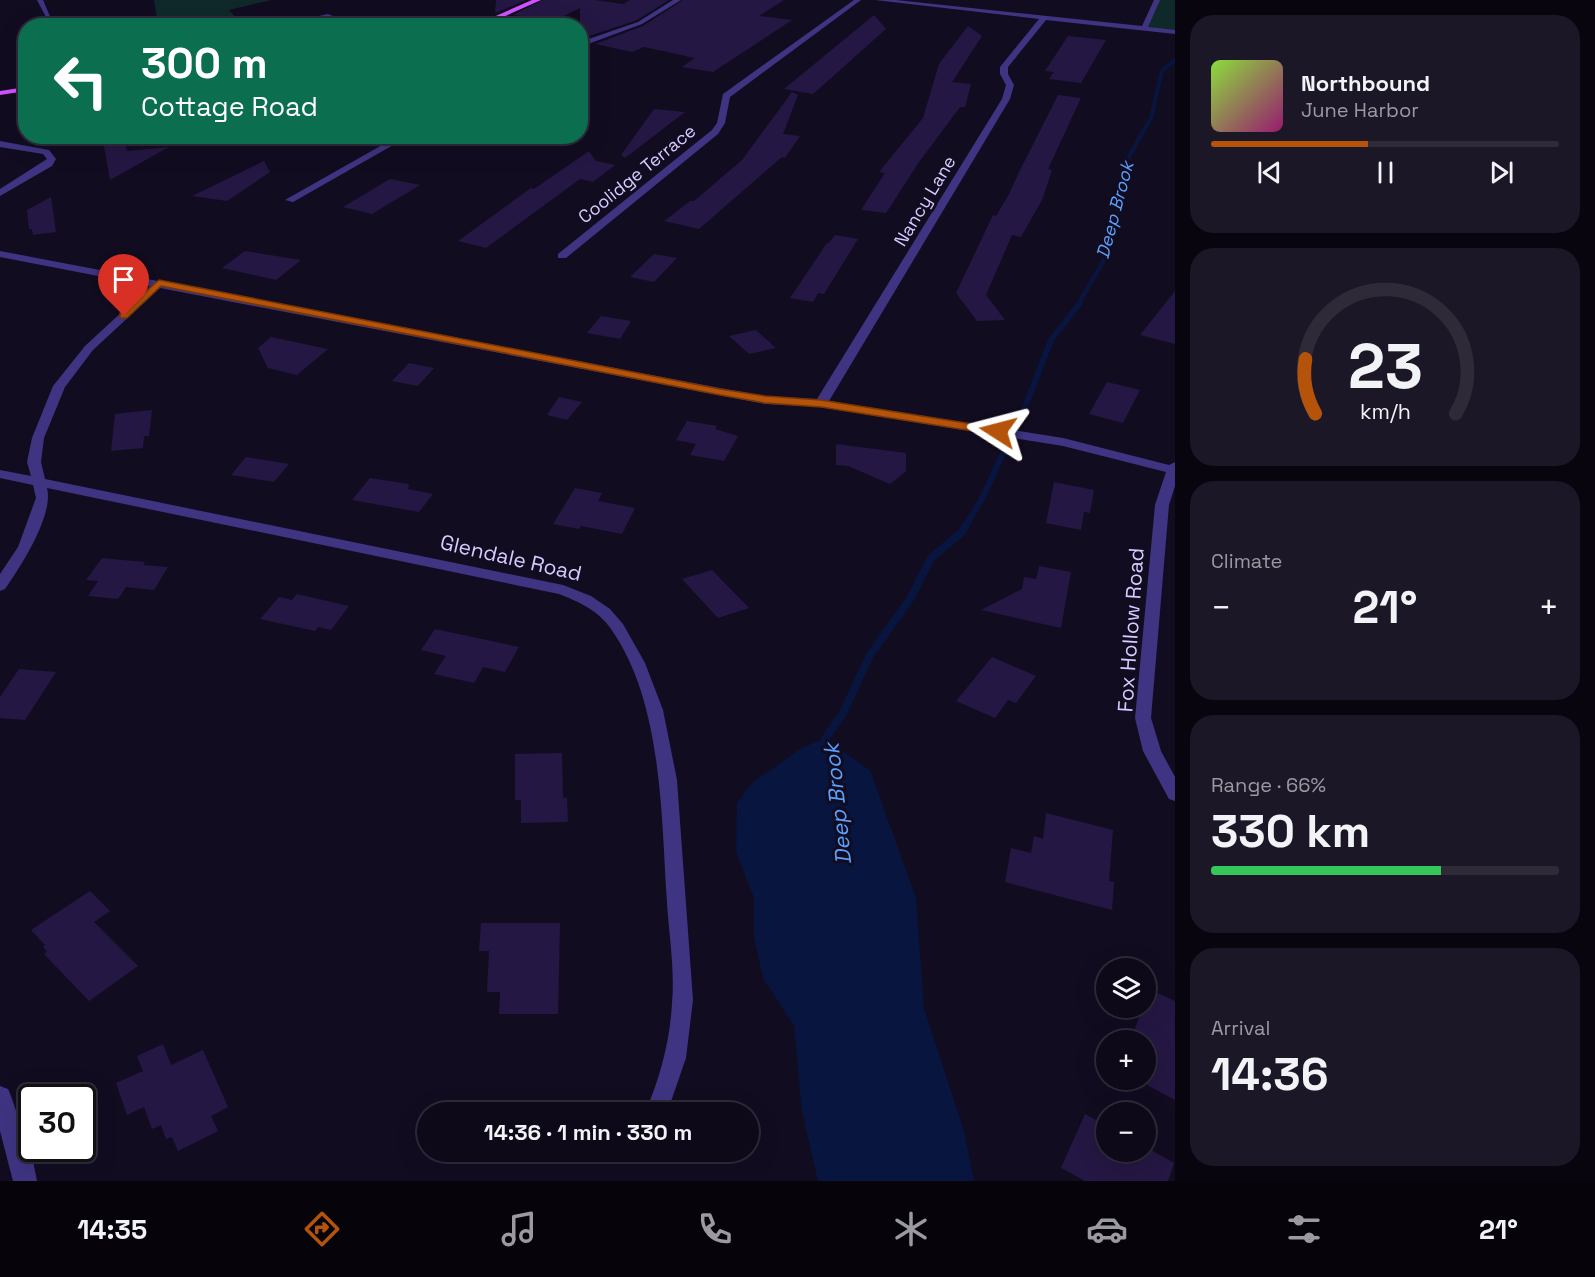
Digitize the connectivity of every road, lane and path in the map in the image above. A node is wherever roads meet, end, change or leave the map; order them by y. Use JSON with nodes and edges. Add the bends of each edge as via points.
{"nodes":[{"id":1,"x":40,"y":0,"type":"edge"},
{"id":2,"x":538,"y":0,"type":"edge"},
{"id":3,"x":678,"y":0,"type":"edge"},
{"id":4,"x":858,"y":0,"type":"edge"},
{"id":5,"x":878,"y":0,"type":"edge"},
{"id":6,"x":885,"y":0,"type":"edge"},
{"id":7,"x":1157,"y":0,"type":"edge"},
{"id":8,"x":937,"y":3,"type":"edge"},
{"id":9,"x":49,"y":18,"type":"edge"},
{"id":10,"x":312,"y":18,"type":"edge"},
{"id":11,"x":334,"y":18,"type":"edge"},
{"id":12,"x":495,"y":18,"type":"edge"},
{"id":13,"x":1043,"y":19,"type":"junction"},
{"id":14,"x":1144,"y":29,"type":"junction"},
{"id":15,"x":1175,"y":32,"type":"edge"},
{"id":16,"x":588,"y":42,"type":"edge"},
{"id":17,"x":18,"y":90,"type":"edge"},
{"id":18,"x":0,"y":93,"type":"edge"},
{"id":19,"x":0,"y":144,"type":"edge"},
{"id":20,"x":391,"y":144,"type":"edge"},
{"id":21,"x":0,"y":193,"type":"edge"},
{"id":22,"x":290,"y":200,"type":"dead end"},
{"id":23,"x":0,"y":254,"type":"edge"},
{"id":24,"x":562,"y":256,"type":"dead end"},
{"id":25,"x":159,"y":283,"type":"junction"},
{"id":26,"x":821,"y":403,"type":"junction"},
{"id":27,"x":1174,"y":468,"type":"edge"},
{"id":28,"x":0,"y":474,"type":"edge"},
{"id":29,"x":39,"y":482,"type":"junction"},
{"id":30,"x":0,"y":586,"type":"edge"},
{"id":31,"x":1175,"y":794,"type":"edge"},
{"id":32,"x":0,"y":1096,"type":"edge"},
{"id":33,"x":661,"y":1102,"type":"edge"},
{"id":34,"x":25,"y":1181,"type":"edge"}],
"edges":[{"from":1,"to":9,"type":"street"},
{"from":2,"to":12,"type":"main road"},
{"from":3,"to":16,"type":"street","via":[[640,23]]},
{"from":4,"to":24,"type":"street","name":"Coolidge Terrace","via":[[726,96],[721,123],[715,132]]},
{"from":5,"to":6,"type":"street"},
{"from":6,"to":8,"type":"street"},
{"from":7,"to":14,"type":"street"},
{"from":8,"to":13,"type":"street"},
{"from":10,"to":11,"type":"street"},
{"from":13,"to":14,"type":"street"},
{"from":13,"to":26,"type":"street","name":"Nancy Lane","via":[[1004,67],[1010,85],[1006,99]]},
{"from":14,"to":15,"type":"street"},
{"from":17,"to":18,"type":"main road"},
{"from":19,"to":21,"type":"street","via":[[46,152],[52,159]]},
{"from":20,"to":22,"type":"street"},
{"from":23,"to":25,"type":"street"},
{"from":25,"to":26,"type":"street","via":[[720,392],[765,400]]},
{"from":25,"to":29,"type":"street","via":[[89,348],[59,386],[38,438],[34,462]]},
{"from":26,"to":27,"type":"street","via":[[1063,442]]},
{"from":27,"to":31,"type":"street","name":"Fox Hollow Road","via":[[1162,505],[1143,718],[1152,751]]},
{"from":28,"to":29,"type":"street","name":"Glendale Road"},
{"from":29,"to":30,"type":"street","via":[[43,498],[25,547]]},
{"from":29,"to":33,"type":"street","name":"Glendale Road","via":[[563,590],[605,612],[618,627],[641,672],[655,710],[669,780],[683,1000],[676,1059]]},
{"from":32,"to":34,"type":"street"}]}
